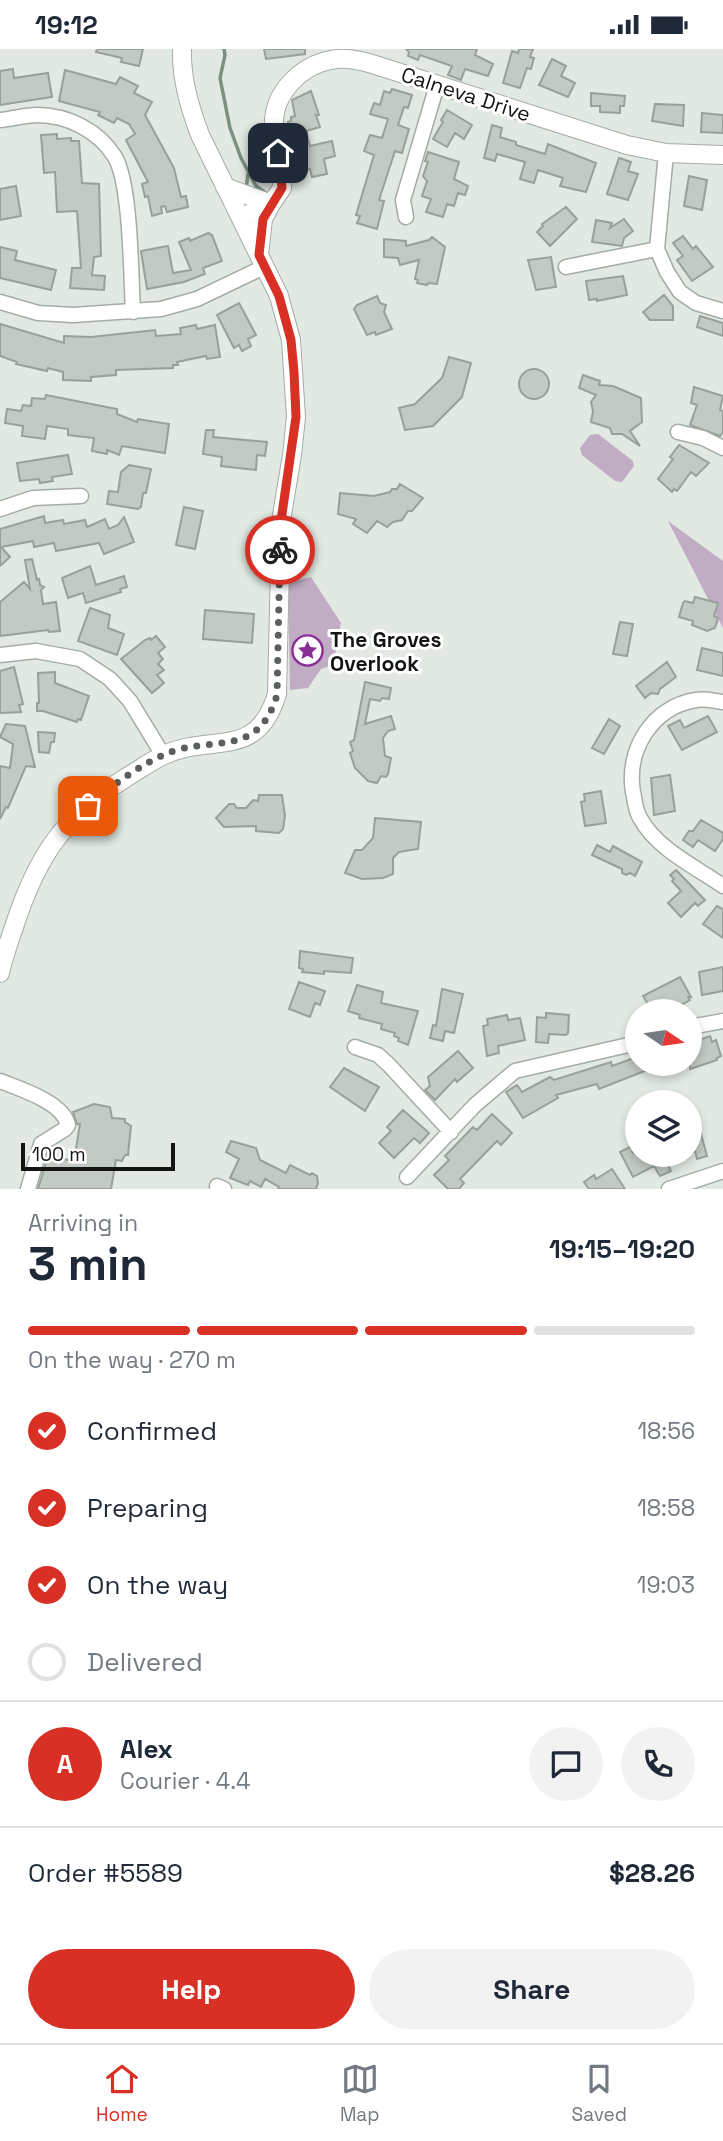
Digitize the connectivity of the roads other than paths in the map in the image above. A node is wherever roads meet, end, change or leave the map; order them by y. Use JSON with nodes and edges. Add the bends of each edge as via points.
{"nodes":[{"id":1,"x":182,"y":49,"type":"edge"},
{"id":2,"x":351,"y":54,"type":"edge"},
{"id":3,"x":437,"y":85,"type":"junction"},
{"id":4,"x":0,"y":120,"type":"edge"},
{"id":5,"x":666,"y":153,"type":"junction"},
{"id":6,"x":723,"y":155,"type":"edge"},
{"id":7,"x":225,"y":187,"type":"junction"},
{"id":8,"x":271,"y":204,"type":"junction"},
{"id":9,"x":241,"y":218,"type":"junction"},
{"id":10,"x":406,"y":218,"type":"dead end"},
{"id":11,"x":657,"y":250,"type":"junction"},
{"id":12,"x":261,"y":261,"type":"junction"},
{"id":13,"x":566,"y":267,"type":"dead end"},
{"id":14,"x":0,"y":302,"type":"edge"},
{"id":15,"x":723,"y":311,"type":"edge"},
{"id":16,"x":133,"y":312,"type":"junction"},
{"id":17,"x":678,"y":432,"type":"dead end"},
{"id":18,"x":723,"y":449,"type":"edge"},
{"id":19,"x":81,"y":496,"type":"dead end"},
{"id":20,"x":0,"y":509,"type":"edge"},
{"id":21,"x":0,"y":655,"type":"edge"},
{"id":22,"x":723,"y":702,"type":"edge"},
{"id":23,"x":163,"y":755,"type":"junction"},
{"id":24,"x":723,"y":886,"type":"edge"},
{"id":25,"x":0,"y":970,"type":"edge"},
{"id":26,"x":723,"y":1021,"type":"edge"},
{"id":27,"x":702,"y":1025,"type":"edge"},
{"id":28,"x":625,"y":1046,"type":"edge"},
{"id":29,"x":355,"y":1047,"type":"dead end"},
{"id":30,"x":0,"y":1081,"type":"edge"},
{"id":31,"x":451,"y":1132,"type":"junction"},
{"id":32,"x":723,"y":1171,"type":"edge"},
{"id":33,"x":407,"y":1177,"type":"dead end"},
{"id":34,"x":27,"y":1189,"type":"edge"},
{"id":35,"x":669,"y":1189,"type":"edge"}],
"edges":[{"from":1,"to":7,"type":"main road","via":[[190,109]]},
{"from":2,"to":3,"type":"main road","name":"Calneva Drive"},
{"from":2,"to":8,"type":"main road","name":"Calneva Drive","via":[[311,66],[281,97],[274,119],[282,188]]},
{"from":3,"to":5,"type":"main road","name":"Calneva Drive"},
{"from":3,"to":10,"type":"street","via":[[403,200]]},
{"from":4,"to":16,"type":"street","via":[[38,115],[64,118],[102,141],[116,159],[124,183]]},
{"from":5,"to":6,"type":"main road","name":"Calneva Drive"},
{"from":5,"to":11,"type":"street"},
{"from":7,"to":8,"type":"main road"},
{"from":7,"to":9,"type":"main road"},
{"from":8,"to":9,"type":"main road"},
{"from":8,"to":12,"type":"main road","name":"Calneva Drive","via":[[263,219]]},
{"from":9,"to":12,"type":"main road"},
{"from":11,"to":13,"type":"street"},
{"from":11,"to":15,"type":"street","via":[[680,292],[696,303]]},
{"from":12,"to":16,"type":"street","via":[[197,299]]},
{"from":12,"to":23,"type":"main road","via":[[279,296],[291,340],[296,417],[281,521],[277,695],[272,712],[254,734]]},
{"from":14,"to":16,"type":"street","via":[[38,313]]},
{"from":17,"to":18,"type":"street"},
{"from":19,"to":20,"type":"street","via":[[33,498]]},
{"from":21,"to":23,"type":"street","via":[[36,651],[80,659],[110,679],[130,701]]},
{"from":22,"to":24,"type":"street","via":[[695,700],[659,716],[639,741],[631,778],[637,814],[652,836]]},
{"from":23,"to":25,"type":"main road","via":[[103,793],[72,819],[46,851],[27,888]]},
{"from":26,"to":27,"type":"street"},
{"from":28,"to":31,"type":"street","via":[[515,1071]]},
{"from":29,"to":31,"type":"street","via":[[378,1055]]},
{"from":30,"to":34,"type":"street","via":[[52,1104],[67,1119],[65,1129],[41,1144]]},
{"from":31,"to":33,"type":"street"},
{"from":32,"to":35,"type":"street"}]}
